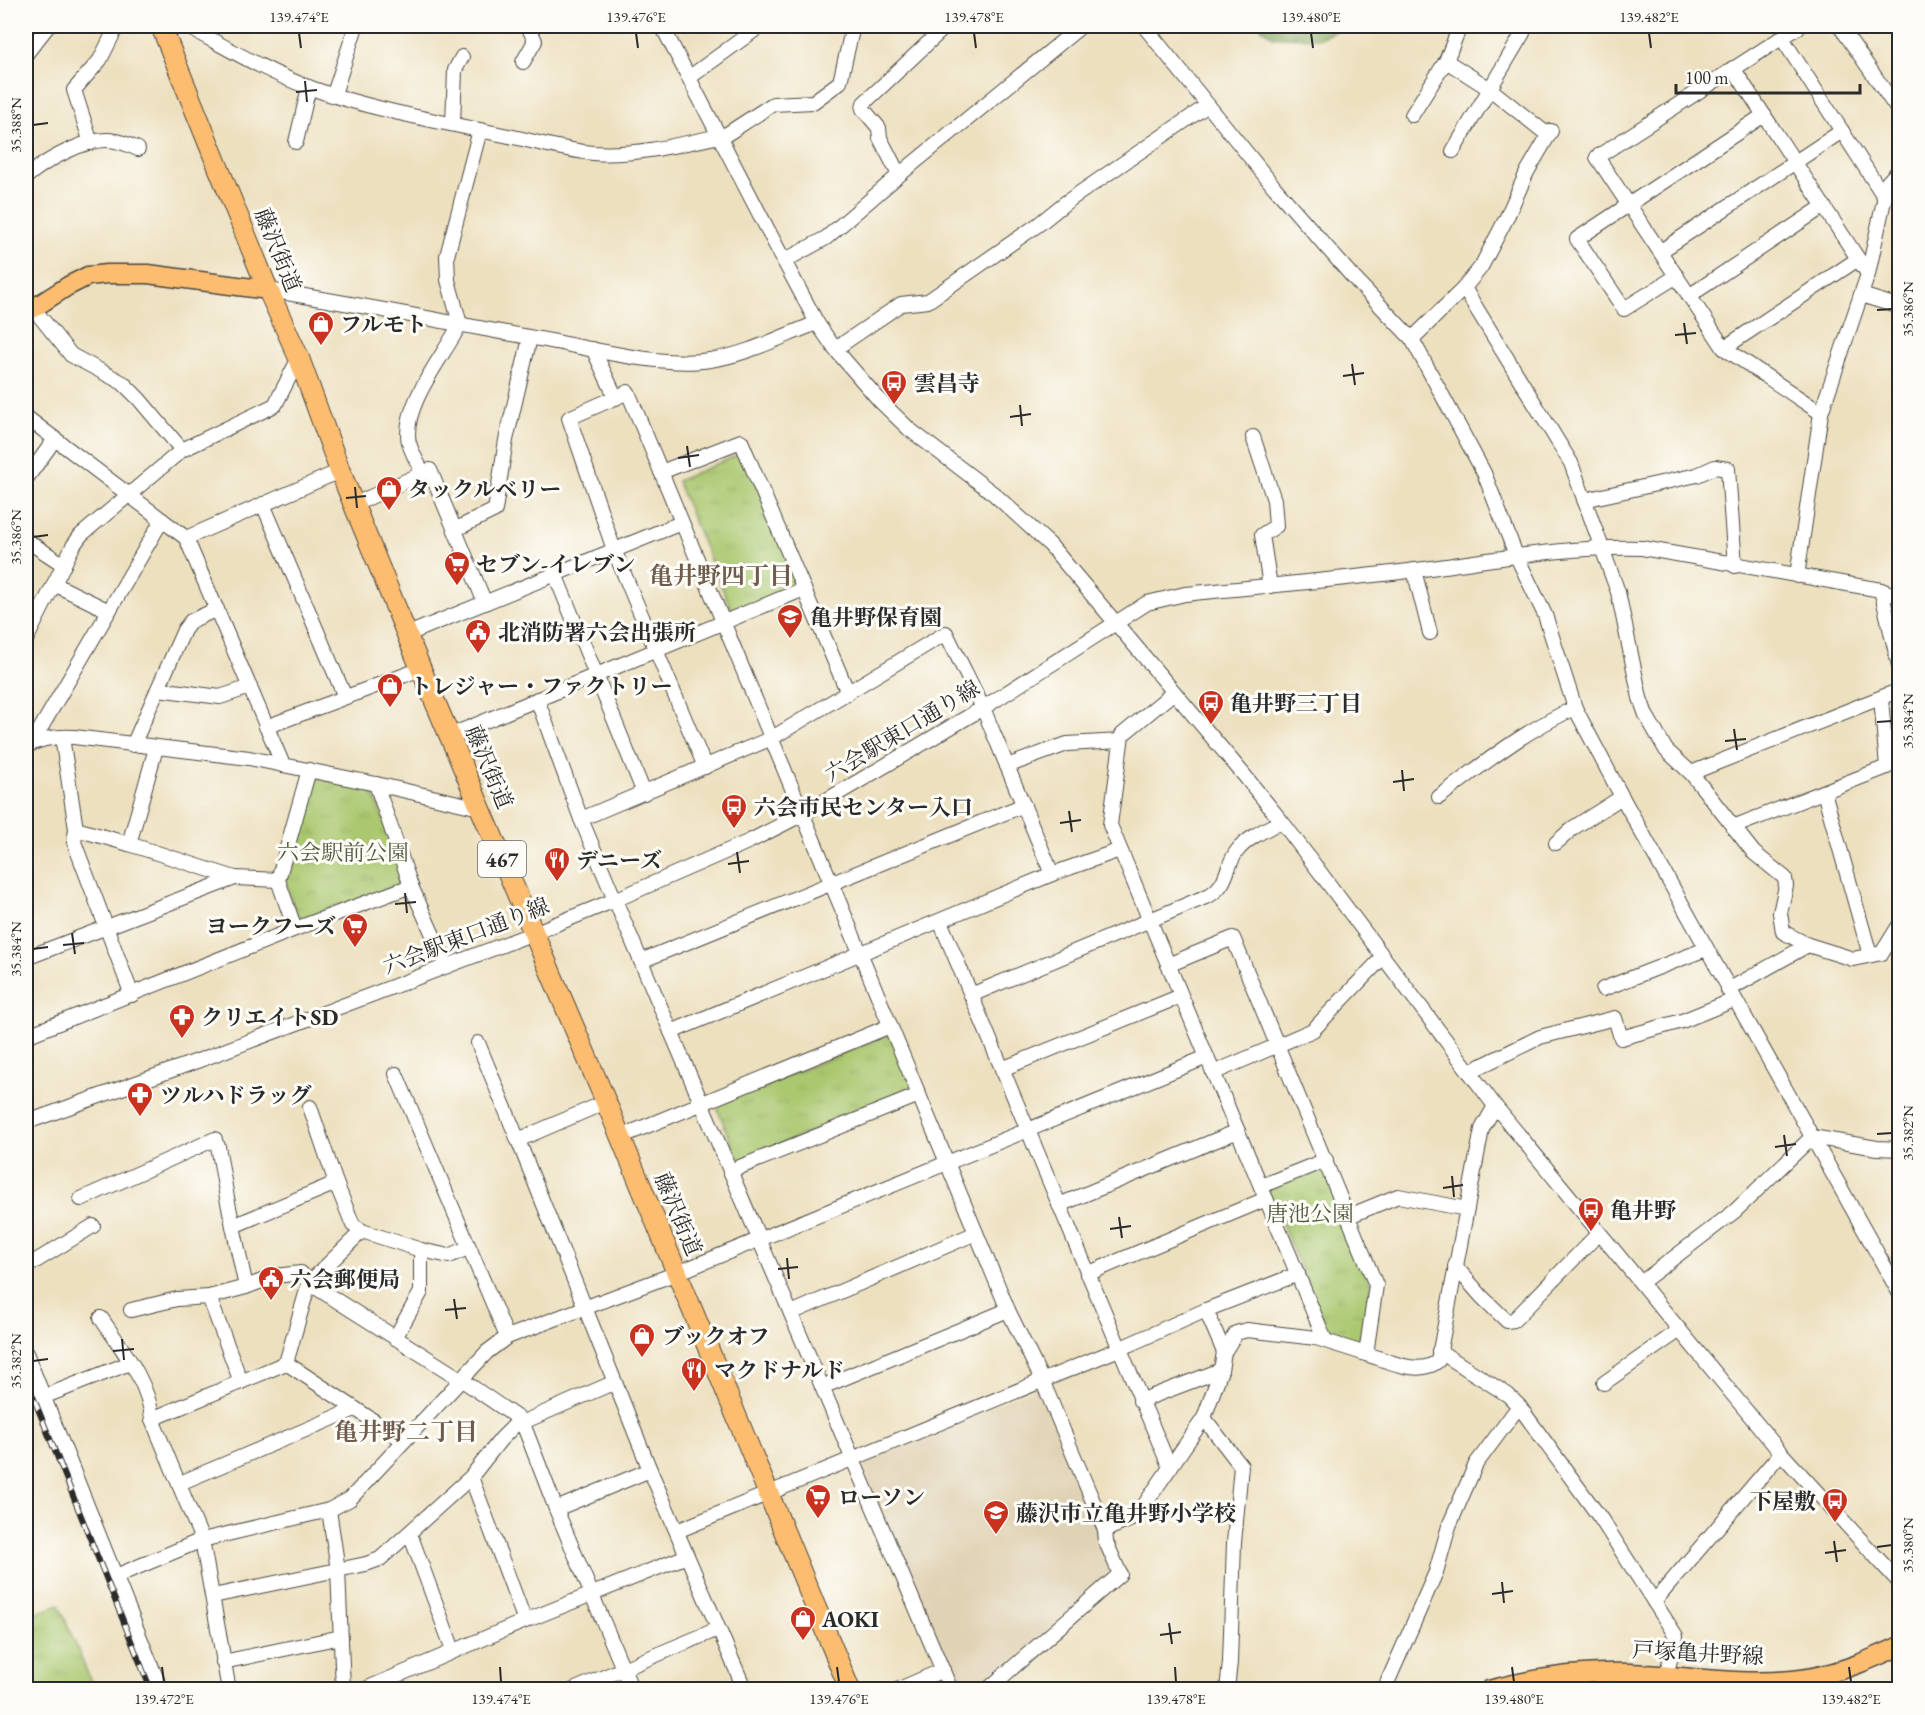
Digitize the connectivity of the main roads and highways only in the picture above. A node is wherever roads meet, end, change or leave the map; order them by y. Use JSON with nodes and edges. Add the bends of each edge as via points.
{"nodes":[{"id":1,"x":162,"y":26,"type":"edge"},
{"id":2,"x":268,"y":290,"type":"junction"},
{"id":3,"x":29,"y":311,"type":"edge"},
{"id":4,"x":1899,"y":1646,"type":"edge"},
{"id":5,"x":1714,"y":1685,"type":"edge"},
{"id":6,"x":850,"y":1689,"type":"edge"},
{"id":7,"x":1489,"y":1689,"type":"edge"}],
"edges":[{"from":1,"to":2,"type":"highway","name":"藤沢街道","number":"467"},
{"from":2,"to":3,"type":"main road","via":[[148,274],[107,274],[88,276]]},
{"from":2,"to":6,"type":"highway","name":"藤沢街道","number":"467","via":[[421,669]]},
{"from":4,"to":5,"type":"main road","name":"戸塚亀井野線","via":[[1863,1663],[1812,1677]]},
{"from":5,"to":7,"type":"main road","name":"戸塚亀井野線","via":[[1629,1673],[1523,1681]]}]}
